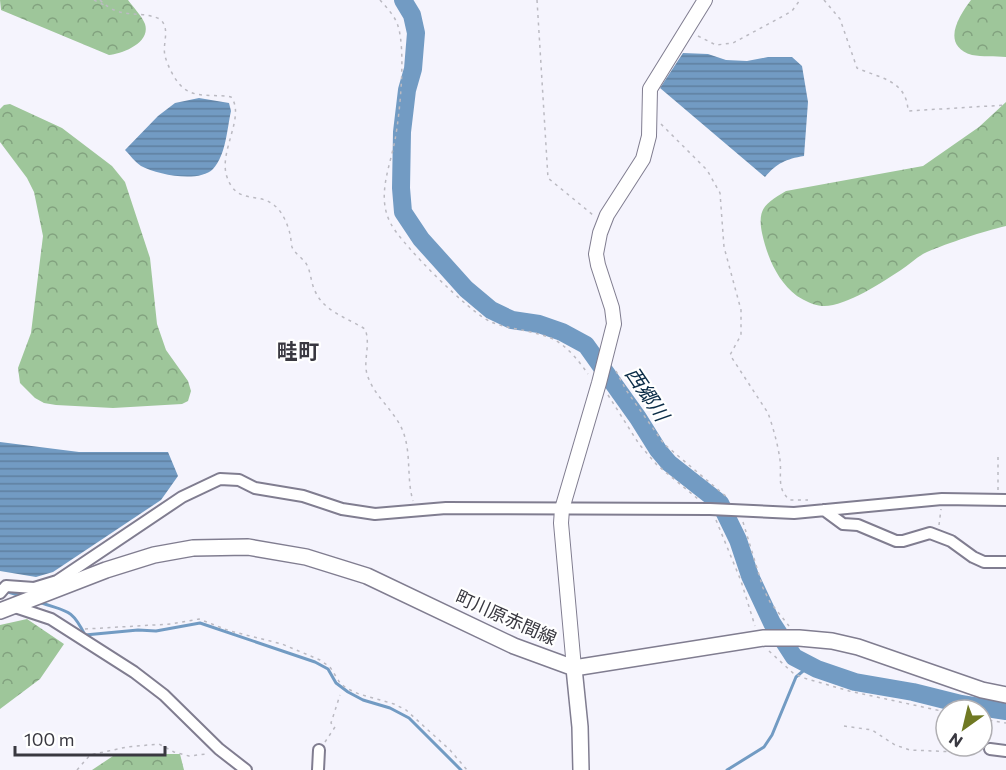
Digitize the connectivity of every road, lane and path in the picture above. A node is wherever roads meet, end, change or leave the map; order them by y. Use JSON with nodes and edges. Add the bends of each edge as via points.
{"nodes":[{"id":1,"x":94,"y":0,"type":"edge"},
{"id":2,"x":99,"y":0,"type":"edge"},
{"id":3,"x":380,"y":0,"type":"edge"},
{"id":4,"x":537,"y":0,"type":"edge"},
{"id":5,"x":705,"y":0,"type":"edge"},
{"id":6,"x":800,"y":0,"type":"edge"},
{"id":7,"x":824,"y":0,"type":"edge"},
{"id":8,"x":105,"y":6,"type":"junction"},
{"id":9,"x":687,"y":29,"type":"junction"},
{"id":10,"x":1006,"y":105,"type":"edge"},
{"id":11,"x":649,"y":122,"type":"junction"},
{"id":12,"x":603,"y":223,"type":"junction"},
{"id":13,"x":607,"y":354,"type":"junction"},
{"id":14,"x":599,"y":385,"type":"junction"},
{"id":15,"x":998,"y":457,"type":"dead end"},
{"id":16,"x":942,"y":499,"type":"junction"},
{"id":17,"x":1002,"y":500,"type":"edge"},
{"id":18,"x":814,"y":501,"type":"dead end"},
{"id":19,"x":562,"y":509,"type":"junction"},
{"id":20,"x":712,"y":509,"type":"junction"},
{"id":21,"x":735,"y":510,"type":"junction"},
{"id":22,"x":824,"y":510,"type":"junction"},
{"id":23,"x":414,"y":511,"type":"junction"},
{"id":24,"x":938,"y":535,"type":"junction"},
{"id":25,"x":1006,"y":562,"type":"edge"},
{"id":26,"x":0,"y":593,"type":"edge"},
{"id":27,"x":6,"y":608,"type":"edge"},
{"id":28,"x":76,"y":629,"type":"dead end"},
{"id":29,"x":799,"y":638,"type":"junction"},
{"id":30,"x":761,"y":639,"type":"junction"},
{"id":31,"x":574,"y":668,"type":"junction"},
{"id":32,"x":340,"y":695,"type":"dead end"},
{"id":33,"x":1006,"y":695,"type":"edge"},
{"id":34,"x":934,"y":709,"type":"edge"},
{"id":35,"x":844,"y":726,"type":"dead end"},
{"id":36,"x":219,"y":749,"type":"junction"},
{"id":37,"x":319,"y":750,"type":"joint"},
{"id":38,"x":934,"y":751,"type":"edge"},
{"id":39,"x":77,"y":770,"type":"edge"},
{"id":40,"x":246,"y":770,"type":"edge"},
{"id":41,"x":318,"y":770,"type":"edge"},
{"id":42,"x":467,"y":770,"type":"edge"},
{"id":43,"x":581,"y":770,"type":"edge"}],
"edges":[{"from":1,"to":8,"type":"path"},
{"from":2,"to":8,"type":"path"},
{"from":3,"to":14,"type":"path","via":[[398,26],[401,46],[395,139],[384,191],[391,224],[408,247],[472,309],[490,321],[554,339]]},
{"from":4,"to":12,"type":"path","via":[[548,178]]},
{"from":5,"to":9,"type":"street"},
{"from":6,"to":9,"type":"path","via":[[792,11],[733,43],[716,45]]},
{"from":7,"to":10,"type":"path","via":[[840,19],[857,68],[891,81],[902,92],[908,111]]},
{"from":8,"to":23,"type":"path","via":[[124,14],[160,19],[166,30],[165,56],[176,80],[196,94],[231,97],[236,103],[225,174],[239,194],[277,207],[288,226],[293,250],[307,264],[315,293],[323,304],[365,329],[366,371],[369,382],[402,429],[409,456],[408,479]]},
{"from":9,"to":11,"type":"street","via":[[650,89]]},
{"from":11,"to":12,"type":"street","via":[[643,159]]},
{"from":11,"to":18,"type":"path","via":[[663,125],[707,170],[720,193],[723,247],[741,310],[741,335],[730,355],[771,421],[783,493],[790,500]]},
{"from":12,"to":13,"type":"street","via":[[598,265],[614,324]]},
{"from":13,"to":14,"type":"street"},
{"from":13,"to":21,"type":"path","via":[[626,390],[664,444],[723,493]]},
{"from":14,"to":19,"type":"street"},
{"from":14,"to":20,"type":"path","via":[[657,465]]},
{"from":15,"to":17,"type":"path"},
{"from":16,"to":17,"type":"street"},
{"from":16,"to":22,"type":"street"},
{"from":16,"to":24,"type":"path"},
{"from":19,"to":20,"type":"street"},
{"from":19,"to":23,"type":"street"},
{"from":19,"to":31,"type":"street"},
{"from":20,"to":21,"type":"street"},
{"from":20,"to":30,"type":"path"},
{"from":21,"to":22,"type":"street"},
{"from":21,"to":29,"type":"path","via":[[767,595]]},
{"from":22,"to":24,"type":"street","via":[[843,524],[858,525],[896,541],[930,533]]},
{"from":23,"to":26,"type":"street","via":[[364,513],[255,488],[239,480],[220,479],[182,497],[57,581],[34,588],[6,586]]},
{"from":24,"to":25,"type":"street","via":[[984,562]]},
{"from":27,"to":31,"type":"main road","name":"町川原赤間線","via":[[154,555],[193,548],[248,547],[306,557],[368,576],[513,646]]},
{"from":27,"to":36,"type":"street","via":[[51,620],[134,672],[164,695]]},
{"from":28,"to":42,"type":"path","via":[[199,619],[282,644],[320,660],[346,688],[406,710]]},
{"from":29,"to":30,"type":"main road","name":"町川原赤間線"},
{"from":29,"to":33,"type":"main road","name":"町川原赤間線","via":[[858,647]]},
{"from":30,"to":31,"type":"main road","name":"町川原赤間線"},
{"from":30,"to":34,"type":"path","via":[[793,673],[804,678]]},
{"from":31,"to":43,"type":"main road"},
{"from":32,"to":37,"type":"path","via":[[331,723],[335,727]]},
{"from":35,"to":38,"type":"path","via":[[872,730],[910,750]]},
{"from":36,"to":39,"type":"path","via":[[189,756],[159,744],[127,747],[90,755]]},
{"from":36,"to":40,"type":"street"},
{"from":37,"to":41,"type":"street"}]}
